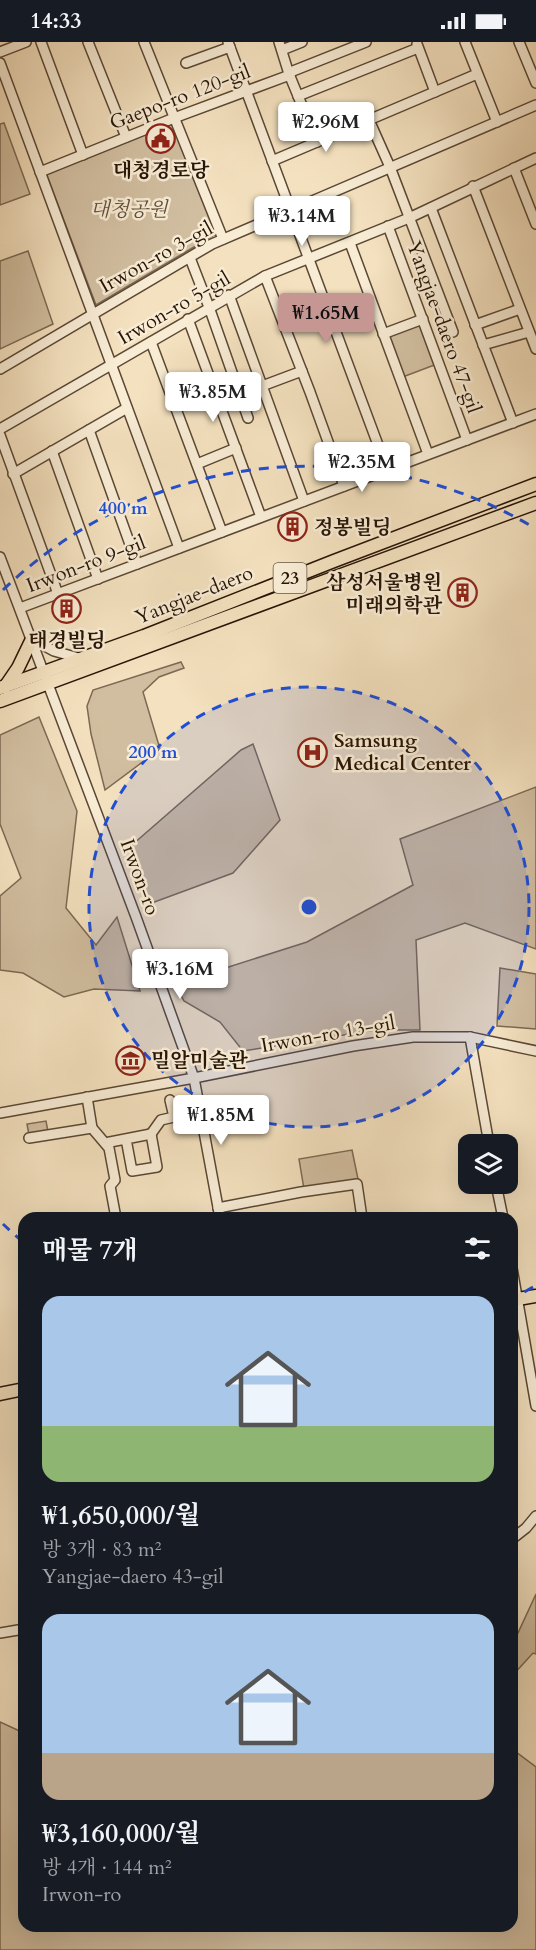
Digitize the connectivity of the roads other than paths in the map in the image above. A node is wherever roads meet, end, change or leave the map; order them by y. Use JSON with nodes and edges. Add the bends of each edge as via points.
{"nodes":[{"id":1,"x":26,"y":42,"type":"edge"},
{"id":2,"x":41,"y":42,"type":"edge"},
{"id":3,"x":88,"y":42,"type":"edge"},
{"id":4,"x":144,"y":42,"type":"edge"},
{"id":5,"x":302,"y":42,"type":"edge"},
{"id":6,"x":366,"y":42,"type":"edge"},
{"id":7,"x":465,"y":42,"type":"edge"},
{"id":8,"x":519,"y":42,"type":"edge"},
{"id":9,"x":229,"y":45,"type":"edge"},
{"id":10,"x":417,"y":45,"type":"edge"},
{"id":11,"x":280,"y":46,"type":"edge"},
{"id":12,"x":0,"y":52,"type":"edge"},
{"id":13,"x":0,"y":63,"type":"edge"},
{"id":14,"x":186,"y":63,"type":"dead end"},
{"id":15,"x":289,"y":74,"type":"junction"},
{"id":16,"x":477,"y":74,"type":"junction"},
{"id":17,"x":536,"y":83,"type":"edge"},
{"id":18,"x":246,"y":91,"type":"junction"},
{"id":19,"x":435,"y":92,"type":"junction"},
{"id":20,"x":298,"y":96,"type":"junction"},
{"id":21,"x":536,"y":105,"type":"edge"},
{"id":22,"x":174,"y":118,"type":"junction"},
{"id":23,"x":369,"y":120,"type":"junction"},
{"id":24,"x":497,"y":122,"type":"junction"},
{"id":25,"x":126,"y":137,"type":"junction"},
{"id":26,"x":317,"y":142,"type":"junction"},
{"id":27,"x":83,"y":155,"type":"junction"},
{"id":28,"x":536,"y":158,"type":"edge"},
{"id":29,"x":272,"y":161,"type":"junction"},
{"id":30,"x":390,"y":167,"type":"junction"},
{"id":31,"x":514,"y":168,"type":"junction"},
{"id":32,"x":40,"y":172,"type":"junction"},
{"id":33,"x":473,"y":186,"type":"junction"},
{"id":34,"x":431,"y":208,"type":"junction"},
{"id":35,"x":290,"y":209,"type":"junction"},
{"id":36,"x":409,"y":218,"type":"junction"},
{"id":37,"x":536,"y":224,"type":"edge"},
{"id":38,"x":388,"y":226,"type":"junction"},
{"id":39,"x":223,"y":239,"type":"junction"},
{"id":40,"x":350,"y":243,"type":"junction"},
{"id":41,"x":190,"y":258,"type":"junction"},
{"id":42,"x":308,"y":259,"type":"junction"},
{"id":43,"x":266,"y":276,"type":"junction"},
{"id":44,"x":229,"y":295,"type":"junction"},
{"id":45,"x":209,"y":307,"type":"junction"},
{"id":46,"x":520,"y":309,"type":"junction"},
{"id":47,"x":92,"y":314,"type":"junction"},
{"id":48,"x":423,"y":319,"type":"junction"},
{"id":49,"x":188,"y":320,"type":"junction"},
{"id":50,"x":475,"y":325,"type":"junction"},
{"id":51,"x":453,"y":332,"type":"dead end"},
{"id":52,"x":529,"y":332,"type":"junction"},
{"id":53,"x":382,"y":334,"type":"junction"},
{"id":54,"x":151,"y":342,"type":"junction"},
{"id":55,"x":483,"y":345,"type":"junction"},
{"id":56,"x":536,"y":349,"type":"edge"},
{"id":57,"x":111,"y":365,"type":"junction"},
{"id":58,"x":0,"y":369,"type":"edge"},
{"id":59,"x":302,"y":371,"type":"junction"},
{"id":60,"x":262,"y":386,"type":"junction"},
{"id":61,"x":127,"y":408,"type":"junction"},
{"id":62,"x":536,"y":414,"type":"edge"},
{"id":63,"x":248,"y":418,"type":"dead end"},
{"id":64,"x":513,"y":423,"type":"junction"},
{"id":65,"x":0,"y":429,"type":"edge"},
{"id":66,"x":88,"y":430,"type":"junction"},
{"id":67,"x":0,"y":435,"type":"edge"},
{"id":68,"x":467,"y":440,"type":"junction"},
{"id":69,"x":236,"y":448,"type":"junction"},
{"id":70,"x":52,"y":451,"type":"junction"},
{"id":71,"x":428,"y":454,"type":"junction"},
{"id":72,"x":197,"y":464,"type":"junction"},
{"id":73,"x":387,"y":470,"type":"junction"},
{"id":74,"x":13,"y":474,"type":"junction"},
{"id":75,"x":536,"y":484,"type":"edge"},
{"id":76,"x":344,"y":486,"type":"junction"},
{"id":77,"x":304,"y":501,"type":"junction"},
{"id":78,"x":536,"y":503,"type":"edge"},
{"id":79,"x":261,"y":517,"type":"junction"},
{"id":80,"x":222,"y":531,"type":"junction"},
{"id":81,"x":179,"y":548,"type":"junction"},
{"id":82,"x":0,"y":556,"type":"edge"},
{"id":83,"x":137,"y":564,"type":"junction"},
{"id":84,"x":98,"y":579,"type":"junction"},
{"id":85,"x":58,"y":594,"type":"junction"},
{"id":86,"x":20,"y":608,"type":"junction"},
{"id":87,"x":32,"y":639,"type":"junction"},
{"id":88,"x":82,"y":658,"type":"junction"},
{"id":89,"x":46,"y":677,"type":"junction"},
{"id":90,"x":2,"y":688,"type":"edge"},
{"id":91,"x":0,"y":701,"type":"edge"},
{"id":92,"x":470,"y":1037,"type":"junction"},
{"id":93,"x":536,"y":1052,"type":"edge"},
{"id":94,"x":194,"y":1078,"type":"junction"},
{"id":95,"x":87,"y":1097,"type":"junction"},
{"id":96,"x":170,"y":1100,"type":"dead end"},
{"id":97,"x":0,"y":1113,"type":"edge"},
{"id":98,"x":92,"y":1128,"type":"junction"},
{"id":99,"x":151,"y":1134,"type":"junction"},
{"id":100,"x":487,"y":1134,"type":"edge"},
{"id":101,"x":30,"y":1138,"type":"dead end"},
{"id":102,"x":126,"y":1139,"type":"junction"},
{"id":103,"x":105,"y":1143,"type":"junction"},
{"id":104,"x":498,"y":1194,"type":"edge"},
{"id":105,"x":115,"y":1212,"type":"edge"},
{"id":106,"x":219,"y":1212,"type":"edge"},
{"id":107,"x":223,"y":1212,"type":"edge"},
{"id":108,"x":361,"y":1212,"type":"edge"},
{"id":109,"x":501,"y":1212,"type":"edge"},
{"id":110,"x":536,"y":1296,"type":"edge"},
{"id":111,"x":518,"y":1299,"type":"edge"},
{"id":112,"x":518,"y":1319,"type":"edge"},
{"id":113,"x":18,"y":1390,"type":"edge"},
{"id":114,"x":0,"y":1394,"type":"edge"},
{"id":115,"x":536,"y":1406,"type":"edge"},
{"id":116,"x":536,"y":1516,"type":"edge"},
{"id":117,"x":518,"y":1534,"type":"edge"},
{"id":118,"x":18,"y":1630,"type":"edge"},
{"id":119,"x":0,"y":1633,"type":"edge"}],
"edges":[{"from":1,"to":12,"type":"street"},
{"from":2,"to":27,"type":"street"},
{"from":3,"to":25,"type":"street"},
{"from":4,"to":22,"type":"street"},
{"from":5,"to":11,"type":"street"},
{"from":6,"to":15,"type":"street","name":"Gaepo-ro 120-gil"},
{"from":7,"to":16,"type":"street"},
{"from":8,"to":17,"type":"street"},
{"from":9,"to":14,"type":"street"},
{"from":9,"to":18,"type":"street"},
{"from":10,"to":19,"type":"street"},
{"from":10,"to":20,"type":"street"},
{"from":11,"to":15,"type":"street"},
{"from":13,"to":32,"type":"street"},
{"from":15,"to":18,"type":"street","name":"Gaepo-ro 120-gil"},
{"from":15,"to":20,"type":"street"},
{"from":16,"to":19,"type":"street"},
{"from":16,"to":24,"type":"street"},
{"from":18,"to":22,"type":"street","name":"Gaepo-ro 120-gil"},
{"from":18,"to":29,"type":"street"},
{"from":19,"to":23,"type":"street"},
{"from":20,"to":26,"type":"street"},
{"from":21,"to":24,"type":"street","name":"Irwon-ro 3-gil"},
{"from":22,"to":25,"type":"street","name":"Gaepo-ro 120-gil"},
{"from":22,"to":39,"type":"street"},
{"from":23,"to":26,"type":"street"},
{"from":23,"to":30,"type":"street"},
{"from":24,"to":30,"type":"street","name":"Irwon-ro 3-gil"},
{"from":25,"to":27,"type":"street","name":"Gaepo-ro 120-gil"},
{"from":26,"to":29,"type":"street"},
{"from":27,"to":32,"type":"street","name":"Gaepo-ro 120-gil"},
{"from":28,"to":31,"type":"street","name":"Irwon-ro 5-gil"},
{"from":29,"to":35,"type":"street"},
{"from":30,"to":35,"type":"street","name":"Irwon-ro 3-gil"},
{"from":30,"to":36,"type":"street"},
{"from":31,"to":33,"type":"street","name":"Irwon-ro 5-gil"},
{"from":31,"to":37,"type":"street"},
{"from":32,"to":47,"type":"street"},
{"from":33,"to":34,"type":"street","name":"Irwon-ro 5-gil"},
{"from":33,"to":46,"type":"street"},
{"from":34,"to":36,"type":"street","name":"Irwon-ro 5-gil"},
{"from":34,"to":50,"type":"street"},
{"from":35,"to":39,"type":"street","name":"Irwon-ro 3-gil"},
{"from":35,"to":42,"type":"street"},
{"from":36,"to":38,"type":"street","name":"Irwon-ro 5-gil"},
{"from":36,"to":51,"type":"street"},
{"from":38,"to":40,"type":"street","name":"Irwon-ro 5-gil"},
{"from":38,"to":48,"type":"street","name":"Yangjae-daero 47-gil"},
{"from":39,"to":41,"type":"street","name":"Irwon-ro 3-gil"},
{"from":40,"to":42,"type":"street","name":"Irwon-ro 5-gil"},
{"from":40,"to":53,"type":"street"},
{"from":41,"to":45,"type":"street"},
{"from":41,"to":47,"type":"street","name":"Irwon-ro 3-gil"},
{"from":42,"to":43,"type":"street","name":"Irwon-ro 5-gil"},
{"from":42,"to":73,"type":"street"},
{"from":43,"to":44,"type":"street","name":"Irwon-ro 5-gil"},
{"from":43,"to":59,"type":"street"},
{"from":44,"to":45,"type":"street","name":"Irwon-ro 5-gil"},
{"from":44,"to":60,"type":"street"},
{"from":45,"to":49,"type":"street","name":"Irwon-ro 5-gil"},
{"from":45,"to":63,"type":"street"},
{"from":46,"to":50,"type":"street"},
{"from":46,"to":52,"type":"street"},
{"from":47,"to":57,"type":"street"},
{"from":47,"to":58,"type":"street","name":"Irwon-ro 3-gil"},
{"from":48,"to":53,"type":"street"},
{"from":48,"to":68,"type":"street","name":"Yangjae-daero 47-gil"},
{"from":49,"to":54,"type":"street","name":"Irwon-ro 5-gil"},
{"from":49,"to":69,"type":"street"},
{"from":50,"to":55,"type":"street"},
{"from":52,"to":55,"type":"street"},
{"from":52,"to":56,"type":"street"},
{"from":53,"to":71,"type":"street"},
{"from":54,"to":57,"type":"street","name":"Irwon-ro 5-gil"},
{"from":54,"to":72,"type":"street"},
{"from":55,"to":64,"type":"street"},
{"from":57,"to":61,"type":"street"},
{"from":57,"to":65,"type":"street","name":"Irwon-ro 5-gil"},
{"from":59,"to":60,"type":"street"},
{"from":59,"to":76,"type":"street"},
{"from":60,"to":77,"type":"street"},
{"from":61,"to":66,"type":"street"},
{"from":61,"to":81,"type":"street"},
{"from":62,"to":64,"type":"street","name":"Irwon-ro 9-gil"},
{"from":64,"to":68,"type":"street","name":"Irwon-ro 9-gil"},
{"from":66,"to":70,"type":"street"},
{"from":66,"to":83,"type":"street"},
{"from":67,"to":74,"type":"street"},
{"from":68,"to":71,"type":"street","name":"Irwon-ro 9-gil"},
{"from":69,"to":72,"type":"street"},
{"from":69,"to":79,"type":"street"},
{"from":70,"to":74,"type":"street"},
{"from":70,"to":84,"type":"street"},
{"from":71,"to":73,"type":"street","name":"Irwon-ro 9-gil"},
{"from":72,"to":80,"type":"street"},
{"from":73,"to":76,"type":"street","name":"Irwon-ro 9-gil"},
{"from":74,"to":85,"type":"street"},
{"from":75,"to":88,"type":"main road","name":"Yangjae-daero","number":"23"},
{"from":76,"to":77,"type":"street","name":"Irwon-ro 9-gil"},
{"from":77,"to":79,"type":"street","name":"Irwon-ro 9-gil"},
{"from":78,"to":89,"type":"main road","name":"Yangjae-daero","number":"23"},
{"from":79,"to":80,"type":"street","name":"Irwon-ro 9-gil"},
{"from":80,"to":81,"type":"street","name":"Irwon-ro 9-gil"},
{"from":81,"to":83,"type":"street","name":"Irwon-ro 9-gil"},
{"from":82,"to":86,"type":"street","name":"Irwon-ro"},
{"from":83,"to":84,"type":"street","name":"Irwon-ro 9-gil"},
{"from":84,"to":85,"type":"street","name":"Irwon-ro 9-gil"},
{"from":85,"to":86,"type":"street","name":"Irwon-ro 9-gil"},
{"from":86,"to":87,"type":"street","name":"Irwon-ro"},
{"from":87,"to":88,"type":"street","via":[[54,651]]},
{"from":87,"to":89,"type":"street","name":"Irwon-ro"},
{"from":87,"to":90,"type":"main road","via":[[14,675]]},
{"from":88,"to":89,"type":"main road","name":"Yangjae-daero","number":"23"},
{"from":89,"to":90,"type":"main road","name":"Yangjae-daero","number":"23"},
{"from":89,"to":91,"type":"main road","name":"Yangjae-daero","number":"23"},
{"from":89,"to":94,"type":"street","name":"Irwon-ro"},
{"from":92,"to":93,"type":"street","name":"Irwon-ro 13-gil"},
{"from":92,"to":94,"type":"street","name":"Irwon-ro 13-gil","via":[[413,1037]]},
{"from":92,"to":100,"type":"street"},
{"from":94,"to":95,"type":"street","name":"Irwon-ro 13-gil"},
{"from":94,"to":106,"type":"street","name":"Irwon-ro"},
{"from":95,"to":97,"type":"street","name":"Irwon-ro 13-gil"},
{"from":95,"to":98,"type":"street"},
{"from":96,"to":99,"type":"street","via":[[174,1117],[161,1120]]},
{"from":98,"to":101,"type":"street"},
{"from":98,"to":103,"type":"street"},
{"from":99,"to":102,"type":"street"},
{"from":99,"to":102,"type":"street","via":[[157,1167],[132,1172]]},
{"from":102,"to":103,"type":"street"},
{"from":103,"to":105,"type":"street","via":[[110,1148],[115,1179],[110,1186]]},
{"from":104,"to":109,"type":"street"},
{"from":107,"to":108,"type":"street","via":[[301,1192],[357,1184]]},
{"from":110,"to":111,"type":"main road"},
{"from":112,"to":115,"type":"street"},
{"from":113,"to":114,"type":"main road"},
{"from":116,"to":117,"type":"street"},
{"from":118,"to":119,"type":"street"}]}
